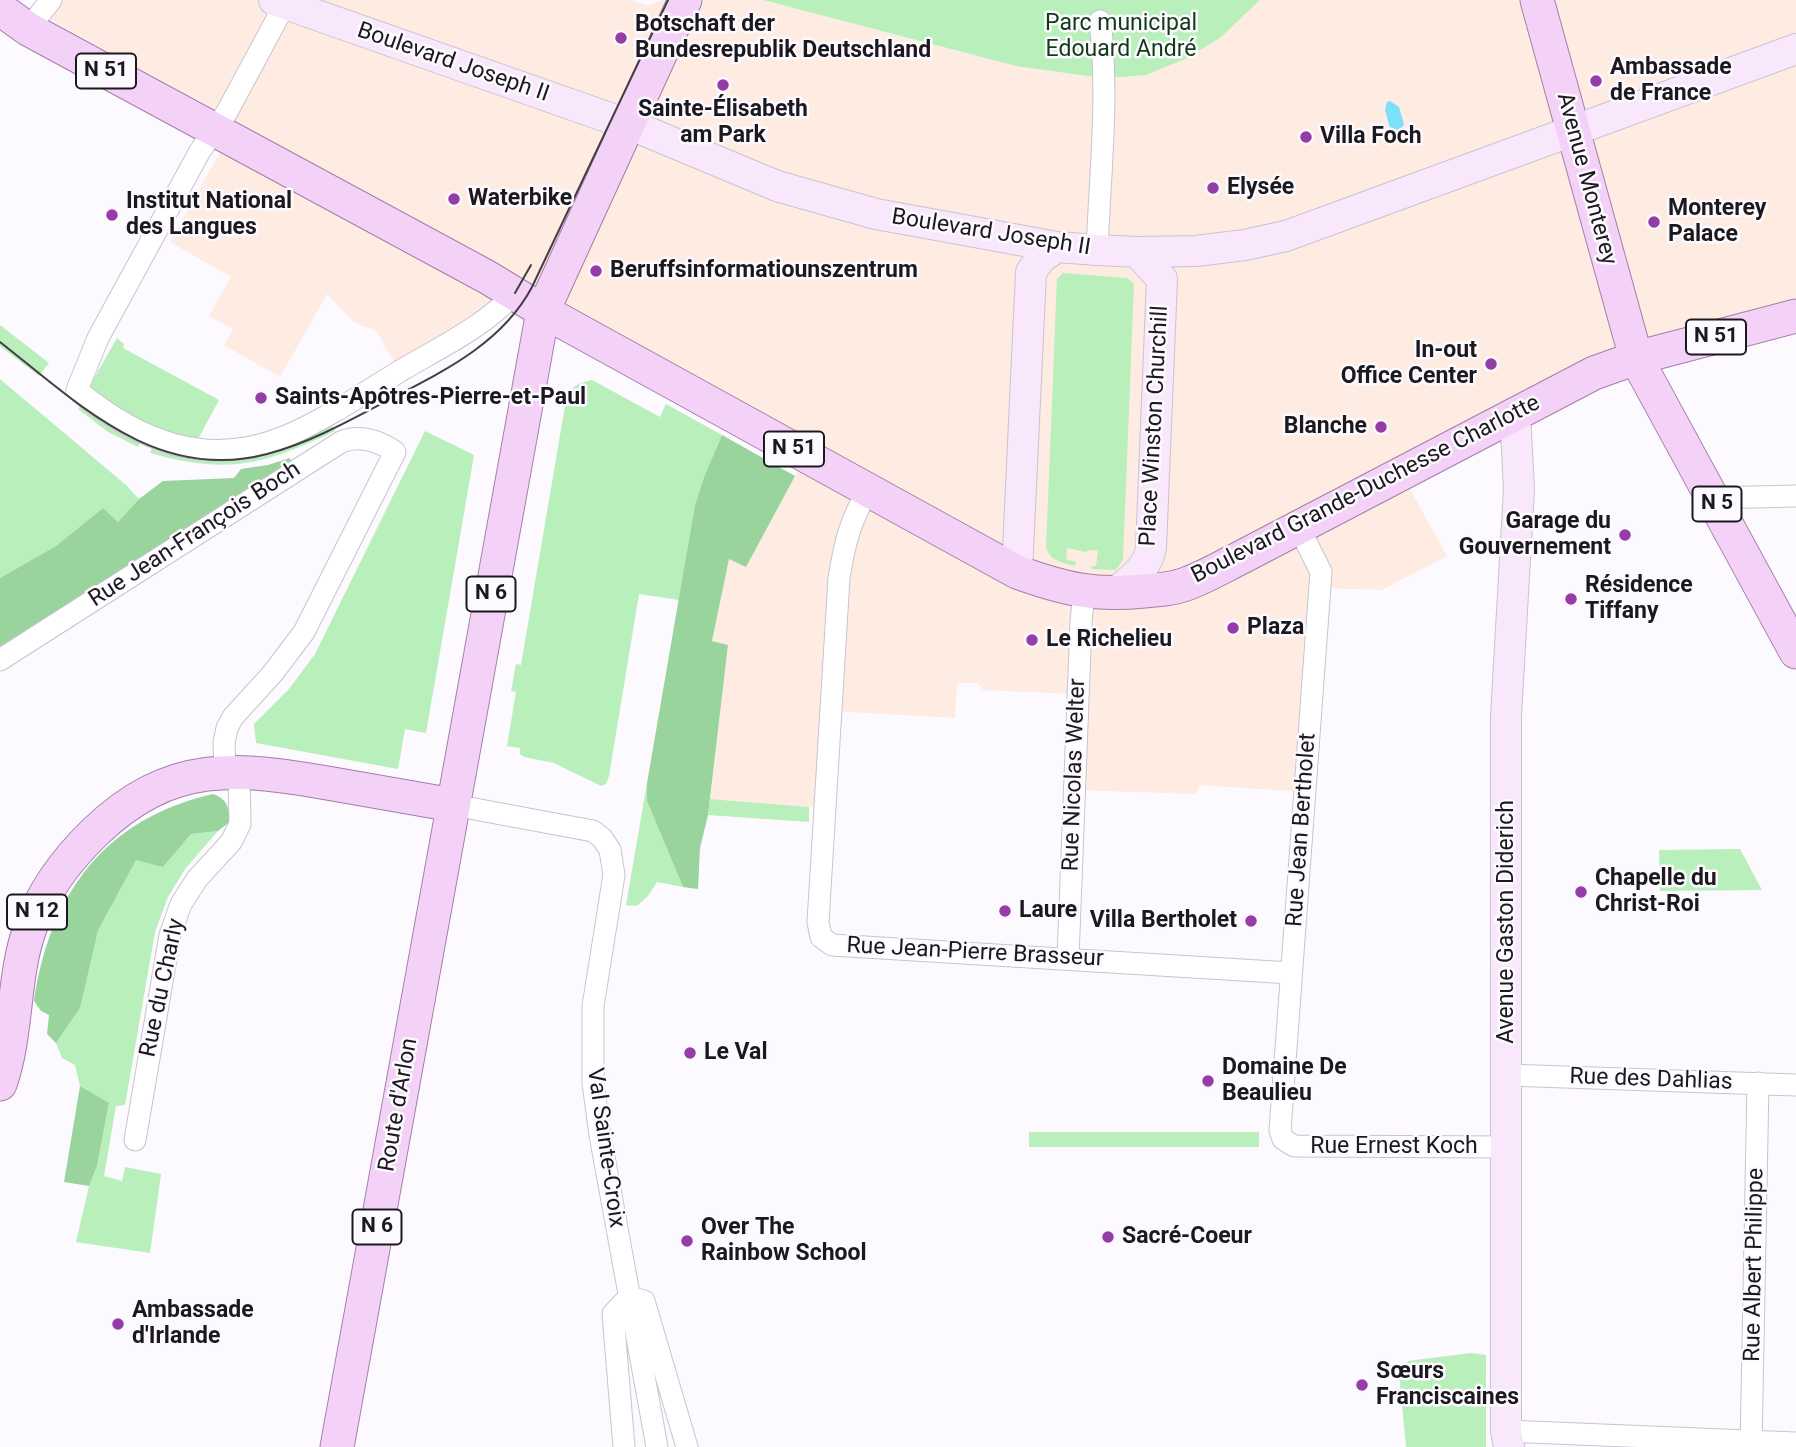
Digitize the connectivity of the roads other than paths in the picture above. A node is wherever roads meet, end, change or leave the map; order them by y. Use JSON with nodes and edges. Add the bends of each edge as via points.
{"nodes":[{"id":1,"x":51,"y":0,"type":"edge"},
{"id":2,"x":685,"y":0,"type":"edge"},
{"id":3,"x":1537,"y":0,"type":"edge"},
{"id":4,"x":279,"y":2,"type":"edge"},
{"id":5,"x":0,"y":9,"type":"edge"},
{"id":6,"x":1100,"y":21,"type":"dead end"},
{"id":7,"x":28,"y":29,"type":"junction"},
{"id":8,"x":1796,"y":49,"type":"edge"},
{"id":9,"x":628,"y":124,"type":"junction"},
{"id":10,"x":1573,"y":131,"type":"junction"},
{"id":11,"x":207,"y":140,"type":"junction"},
{"id":12,"x":1057,"y":247,"type":"junction"},
{"id":13,"x":1097,"y":250,"type":"junction"},
{"id":14,"x":1137,"y":252,"type":"junction"},
{"id":15,"x":501,"y":285,"type":"junction"},
{"id":16,"x":1796,"y":316,"type":"edge"},
{"id":17,"x":556,"y":318,"type":"junction"},
{"id":18,"x":1636,"y":358,"type":"junction"},
{"id":19,"x":1515,"y":413,"type":"junction"},
{"id":20,"x":395,"y":452,"type":"joint"},
{"id":21,"x":869,"y":490,"type":"junction"},
{"id":22,"x":1796,"y":496,"type":"edge"},
{"id":23,"x":1713,"y":498,"type":"junction"},
{"id":24,"x":1298,"y":526,"type":"junction"},
{"id":25,"x":1017,"y":572,"type":"junction"},
{"id":26,"x":1099,"y":593,"type":"junction"},
{"id":27,"x":1796,"y":652,"type":"edge"},
{"id":28,"x":0,"y":660,"type":"edge"},
{"id":29,"x":232,"y":771,"type":"junction"},
{"id":30,"x":453,"y":805,"type":"junction"},
{"id":31,"x":1068,"y":958,"type":"junction"},
{"id":32,"x":1291,"y":973,"type":"junction"},
{"id":33,"x":1507,"y":1075,"type":"junction"},
{"id":34,"x":1758,"y":1083,"type":"junction"},
{"id":35,"x":0,"y":1084,"type":"edge"},
{"id":36,"x":1796,"y":1085,"type":"edge"},
{"id":37,"x":1283,"y":1139,"type":"joint"},
{"id":38,"x":135,"y":1140,"type":"dead end"},
{"id":39,"x":1507,"y":1147,"type":"junction"},
{"id":40,"x":629,"y":1297,"type":"junction"},
{"id":41,"x":1506,"y":1442,"type":"edge"},
{"id":42,"x":1751,"y":1444,"type":"edge"},
{"id":43,"x":1796,"y":1444,"type":"edge"},
{"id":44,"x":337,"y":1447,"type":"edge"},
{"id":45,"x":624,"y":1447,"type":"edge"},
{"id":46,"x":657,"y":1447,"type":"edge"},
{"id":47,"x":687,"y":1447,"type":"edge"}],
"edges":[{"from":1,"to":7,"type":"street"},
{"from":2,"to":9,"type":"main road","number":"N 6"},
{"from":3,"to":10,"type":"main road","name":"Avenue Monterey","number":"N 5"},
{"from":4,"to":9,"type":"main road","name":"Boulevard Joseph II"},
{"from":4,"to":11,"type":"street","via":[[227,111]]},
{"from":5,"to":7,"type":"main road","number":"N 51"},
{"from":6,"to":13,"type":"street","via":[[1103,91]]},
{"from":7,"to":11,"type":"main road","number":"N 51"},
{"from":8,"to":10,"type":"main road","name":"Boulevard Joseph II"},
{"from":9,"to":12,"type":"main road","name":"Boulevard Joseph II","via":[[777,186],[898,219]]},
{"from":9,"to":17,"type":"main road","number":"N 6","via":[[559,274]]},
{"from":10,"to":14,"type":"main road","name":"Boulevard Joseph II","via":[[1286,236],[1196,251]]},
{"from":10,"to":18,"type":"main road","name":"Avenue Monterey","number":"N 5"},
{"from":11,"to":15,"type":"main road","number":"N 51"},
{"from":11,"to":15,"type":"street","via":[[98,338],[77,390],[126,426],[159,441],[214,450],[284,437],[477,326],[498,310]]},
{"from":12,"to":13,"type":"main road","name":"Boulevard Joseph II"},
{"from":12,"to":25,"type":"main road","via":[[1031,272]]},
{"from":13,"to":14,"type":"main road","name":"Boulevard Joseph II"},
{"from":14,"to":26,"type":"main road","name":"Place Winston Churchill","via":[[1162,279],[1151,548],[1143,570]]},
{"from":15,"to":17,"type":"main road","number":"N 51"},
{"from":16,"to":18,"type":"main road","name":"Boulevard Grande-Duchesse Charlotte","number":"N 51"},
{"from":17,"to":21,"type":"main road","name":"Boulevard Grande-Duchesse Charlotte","number":"N 51"},
{"from":17,"to":30,"type":"main road","number":"N 6"},
{"from":18,"to":19,"type":"main road","name":"Boulevard Grande-Duchesse Charlotte","number":"N 51","via":[[1594,373]]},
{"from":18,"to":23,"type":"main road","number":"N 5"},
{"from":19,"to":24,"type":"main road","name":"Boulevard Grande-Duchesse Charlotte","number":"N 51"},
{"from":19,"to":33,"type":"main road","name":"Avenue Gaston Diderich","via":[[1519,489],[1506,716]]},
{"from":20,"to":28,"type":"street","name":"Rue Jean-François Boch","via":[[367,439],[341,442]]},
{"from":20,"to":29,"type":"street","name":"Rue du Charly","via":[[303,632],[227,728],[224,743]]},
{"from":21,"to":25,"type":"main road","name":"Boulevard Grande-Duchesse Charlotte","number":"N 51"},
{"from":21,"to":31,"type":"street","name":"Rue Jean-Pierre Brasseur","via":[[852,519],[839,578],[818,922],[821,937],[832,945]]},
{"from":22,"to":23,"type":"street"},
{"from":23,"to":27,"type":"main road","number":"N 5"},
{"from":24,"to":26,"type":"main road","name":"Boulevard Grande-Duchesse Charlotte","number":"N 51","via":[[1186,584]]},
{"from":24,"to":32,"type":"street","name":"Rue Jean Bertholet","via":[[1321,572]]},
{"from":25,"to":26,"type":"main road","name":"Boulevard Grande-Duchesse Charlotte","number":"N 51","via":[[1052,585]]},
{"from":26,"to":31,"type":"street","name":"Rue Nicolas Welter","via":[[1080,622]]},
{"from":29,"to":30,"type":"main road","number":"N 12"},
{"from":29,"to":35,"type":"main road","number":"N 12","via":[[186,777],[132,802],[78,848],[58,874],[30,929]]},
{"from":29,"to":38,"type":"street","name":"Rue du Charly","via":[[240,824],[181,904],[170,934]]},
{"from":30,"to":40,"type":"street","name":"Val Sainte-Croix","via":[[593,831],[610,850],[614,875],[593,1006],[593,1083]]},
{"from":30,"to":44,"type":"main road","name":"Route d'Arlon","number":"N 6"},
{"from":31,"to":32,"type":"street","name":"Rue Jean-Pierre Brasseur"},
{"from":32,"to":37,"type":"street","name":"Rue Jean Bertholet"},
{"from":33,"to":34,"type":"street","name":"Rue des Dahlias"},
{"from":33,"to":39,"type":"main road","name":"Avenue Gaston Diderich"},
{"from":34,"to":36,"type":"street","name":"Rue des Dahlias"},
{"from":34,"to":42,"type":"street","name":"Rue Albert Philippe"},
{"from":37,"to":39,"type":"street","name":"Rue Ernest Koch","via":[[1294,1146],[1340,1148]]},
{"from":39,"to":41,"type":"main road","name":"Avenue Gaston Diderich"},
{"from":40,"to":45,"type":"street","via":[[613,1314]]},
{"from":40,"to":46,"type":"street","name":"Val Sainte-Croix"},
{"from":40,"to":47,"type":"street","via":[[644,1301]]},
{"from":41,"to":42,"type":"street"},
{"from":42,"to":43,"type":"street"}]}
